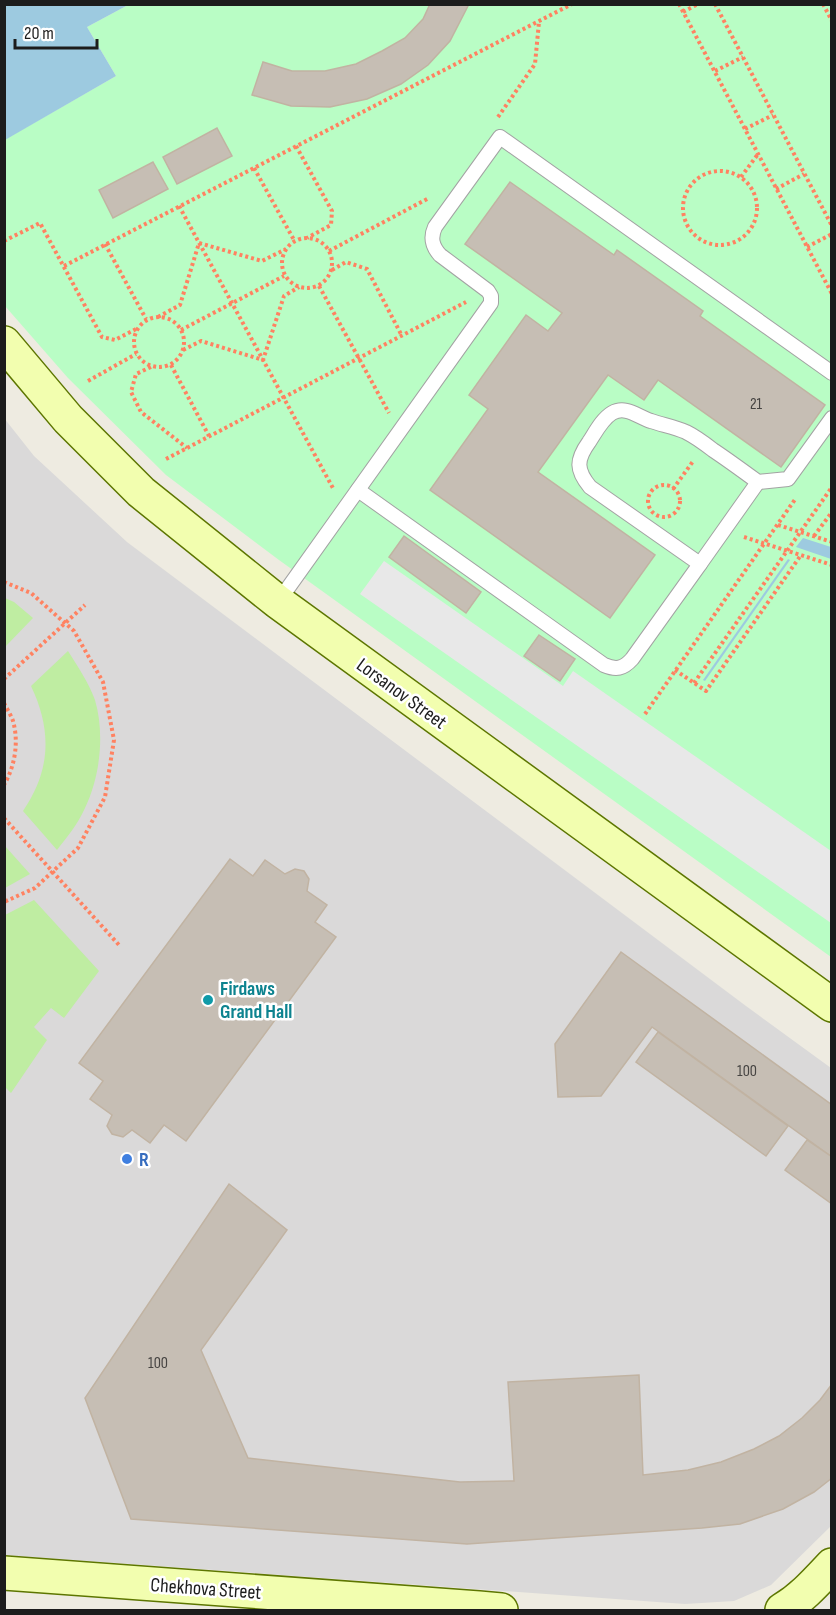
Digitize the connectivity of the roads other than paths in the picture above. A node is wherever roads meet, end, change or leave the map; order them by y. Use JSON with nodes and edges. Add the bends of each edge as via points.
{"nodes":[{"id":1,"x":4,"y":343,"type":"edge"},
{"id":2,"x":831,"y":373,"type":"edge"},
{"id":3,"x":831,"y":418,"type":"edge"},
{"id":4,"x":758,"y":482,"type":"junction"},
{"id":5,"x":358,"y":490,"type":"junction"},
{"id":6,"x":700,"y":564,"type":"junction"},
{"id":7,"x":278,"y":602,"type":"junction"},
{"id":8,"x":831,"y":1005,"type":"edge"},
{"id":9,"x":831,"y":1565,"type":"edge"},
{"id":10,"x":4,"y":1573,"type":"edge"},
{"id":11,"x":489,"y":1610,"type":"edge"},
{"id":12,"x":782,"y":1611,"type":"edge"}],
"edges":[{"from":1,"to":7,"type":"main road","name":"Lorsanov Street","via":[[68,419],[141,492]]},
{"from":2,"to":5,"type":"lane","via":[[500,137],[432,234],[434,249],[488,291],[491,303]]},
{"from":3,"to":4,"type":"lane","via":[[788,479]]},
{"from":4,"to":6,"type":"lane"},
{"from":4,"to":6,"type":"lane","via":[[684,431],[630,411],[612,413],[604,421],[579,458],[583,478],[590,487]]},
{"from":5,"to":6,"type":"lane","via":[[611,668],[620,668],[632,659]]},
{"from":5,"to":7,"type":"lane"},
{"from":7,"to":8,"type":"main road","name":"Lorsanov Street"},
{"from":9,"to":12,"type":"main road","via":[[810,1589]]},
{"from":10,"to":11,"type":"main road","name":"Chekhova Street"}]}
